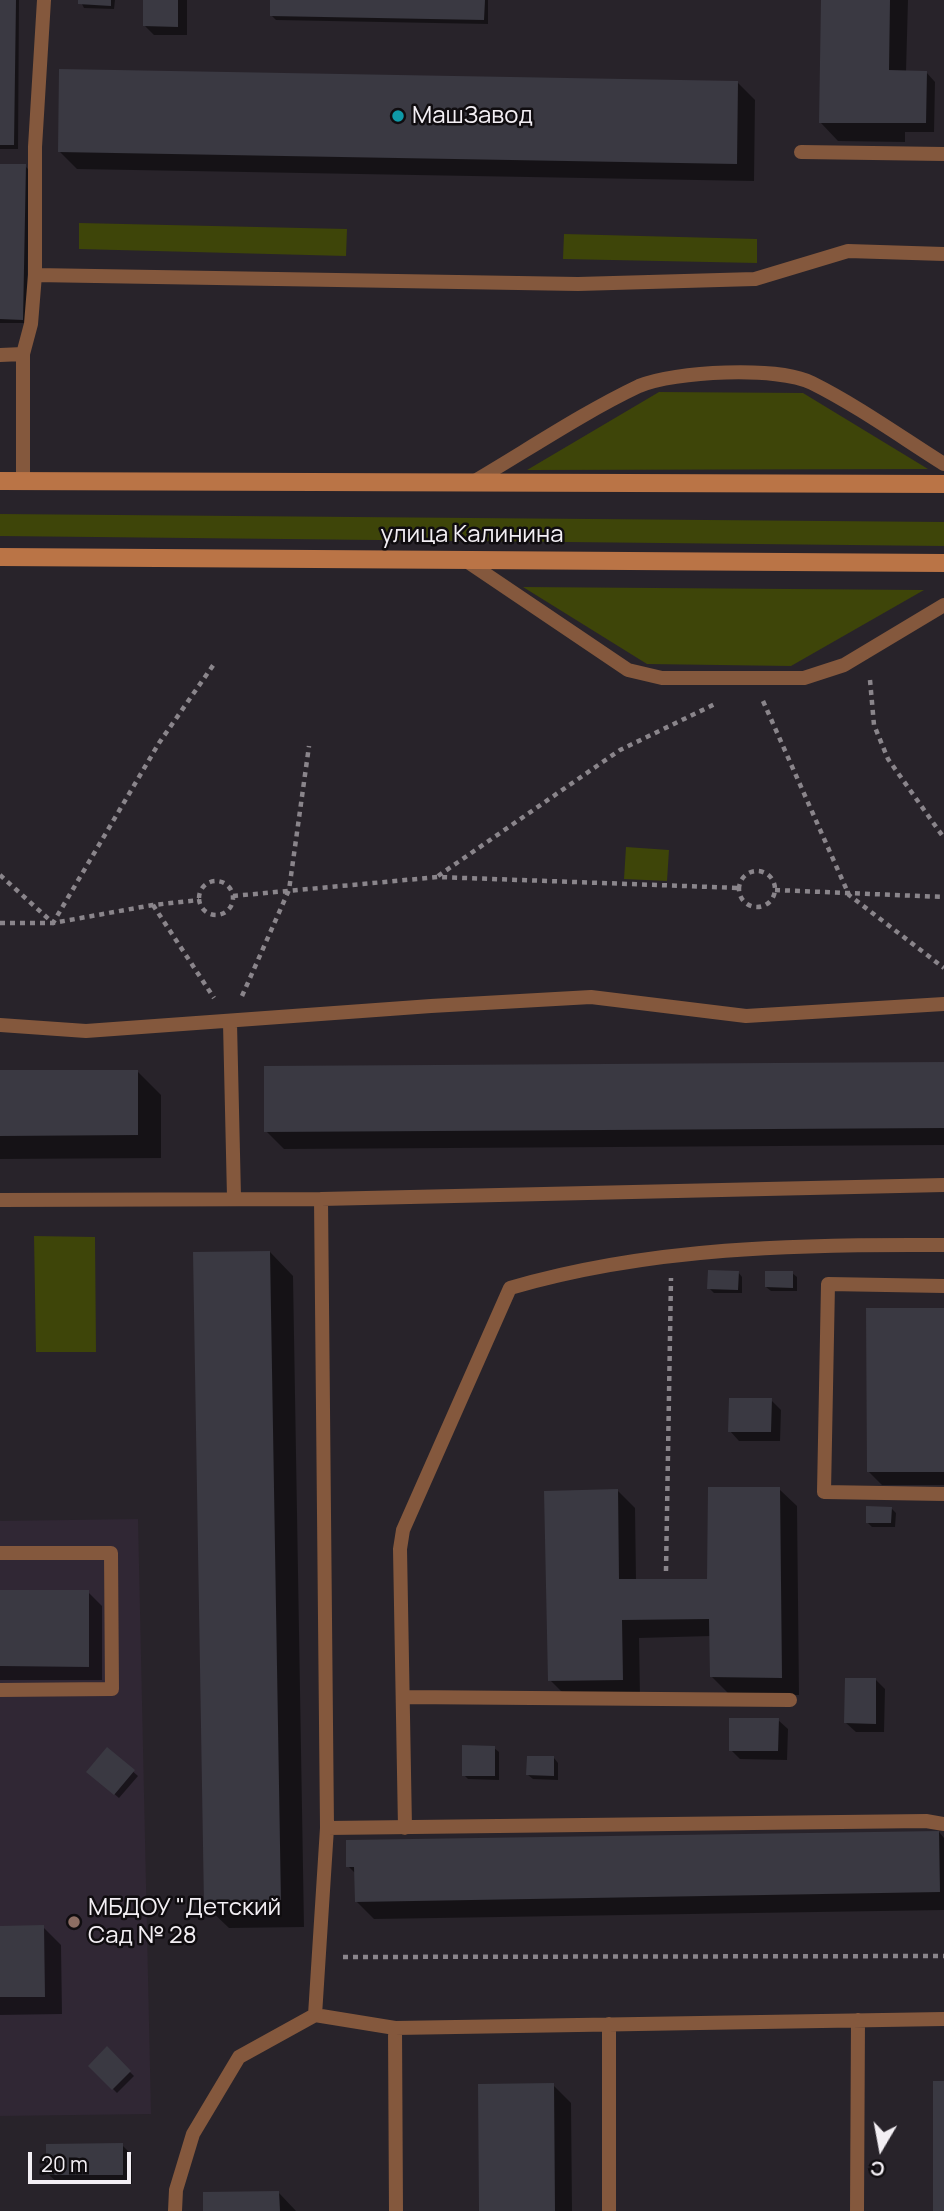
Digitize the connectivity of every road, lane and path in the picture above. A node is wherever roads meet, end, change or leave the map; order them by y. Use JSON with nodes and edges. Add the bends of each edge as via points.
{"nodes":[{"id":1,"x":44,"y":0,"type":"edge"},
{"id":2,"x":800,"y":152,"type":"dead end"},
{"id":3,"x":944,"y":154,"type":"edge"},
{"id":4,"x":944,"y":254,"type":"edge"},
{"id":5,"x":35,"y":275,"type":"junction"},
{"id":6,"x":23,"y":354,"type":"junction"},
{"id":7,"x":0,"y":355,"type":"edge"},
{"id":8,"x":944,"y":464,"type":"edge"},
{"id":9,"x":0,"y":481,"type":"edge"},
{"id":10,"x":23,"y":482,"type":"junction"},
{"id":11,"x":473,"y":482,"type":"junction"},
{"id":12,"x":944,"y":484,"type":"edge"},
{"id":13,"x":0,"y":557,"type":"edge"},
{"id":14,"x":464,"y":559,"type":"junction"},
{"id":15,"x":944,"y":563,"type":"edge"},
{"id":16,"x":944,"y":604,"type":"edge"},
{"id":17,"x":214,"y":664,"type":"dead end"},
{"id":18,"x":870,"y":680,"type":"dead end"},
{"id":19,"x":758,"y":691,"type":"dead end"},
{"id":20,"x":717,"y":703,"type":"dead end"},
{"id":21,"x":309,"y":746,"type":"dead end"},
{"id":22,"x":944,"y":838,"type":"edge"},
{"id":23,"x":0,"y":875,"type":"edge"},
{"id":24,"x":438,"y":877,"type":"junction"},
{"id":25,"x":739,"y":888,"type":"junction"},
{"id":26,"x":289,"y":890,"type":"junction"},
{"id":27,"x":775,"y":890,"type":"junction"},
{"id":28,"x":849,"y":895,"type":"junction"},
{"id":29,"x":233,"y":896,"type":"junction"},
{"id":30,"x":944,"y":897,"type":"edge"},
{"id":31,"x":199,"y":900,"type":"junction"},
{"id":32,"x":153,"y":905,"type":"junction"},
{"id":33,"x":0,"y":923,"type":"edge"},
{"id":34,"x":53,"y":923,"type":"junction"},
{"id":35,"x":944,"y":968,"type":"edge"},
{"id":36,"x":944,"y":1004,"type":"edge"},
{"id":37,"x":230,"y":1023,"type":"junction"},
{"id":38,"x":0,"y":1025,"type":"edge"},
{"id":39,"x":944,"y":1185,"type":"edge"},
{"id":40,"x":234,"y":1197,"type":"junction"},
{"id":41,"x":321,"y":1199,"type":"junction"},
{"id":42,"x":0,"y":1200,"type":"edge"},
{"id":43,"x":944,"y":1245,"type":"edge"},
{"id":44,"x":671,"y":1255,"type":"junction"},
{"id":45,"x":944,"y":1286,"type":"edge"},
{"id":46,"x":944,"y":1494,"type":"edge"},
{"id":47,"x":0,"y":1553,"type":"edge"},
{"id":48,"x":666,"y":1571,"type":"dead end"},
{"id":49,"x":0,"y":1690,"type":"edge"},
{"id":50,"x":403,"y":1697,"type":"junction"},
{"id":51,"x":790,"y":1700,"type":"dead end"},
{"id":52,"x":944,"y":1824,"type":"edge"},
{"id":53,"x":327,"y":1828,"type":"junction"},
{"id":54,"x":405,"y":1828,"type":"junction"},
{"id":55,"x":944,"y":1956,"type":"edge"},
{"id":56,"x":319,"y":1957,"type":"junction"},
{"id":57,"x":315,"y":2015,"type":"junction"},
{"id":58,"x":944,"y":2019,"type":"edge"},
{"id":59,"x":858,"y":2020,"type":"junction"},
{"id":60,"x":609,"y":2024,"type":"junction"},
{"id":61,"x":395,"y":2028,"type":"junction"},
{"id":62,"x":176,"y":2211,"type":"edge"},
{"id":63,"x":396,"y":2211,"type":"edge"},
{"id":64,"x":608,"y":2211,"type":"edge"},
{"id":65,"x":857,"y":2211,"type":"edge"}],
"edges":[{"from":1,"to":5,"type":"lane","via":[[35,147]]},
{"from":2,"to":3,"type":"lane"},
{"from":4,"to":5,"type":"lane","via":[[848,251],[755,279],[578,284]]},
{"from":5,"to":6,"type":"lane"},
{"from":6,"to":7,"type":"lane"},
{"from":6,"to":10,"type":"lane"},
{"from":8,"to":11,"type":"lane","via":[[810,382],[773,374],[690,375],[641,385]]},
{"from":9,"to":10,"type":"main road"},
{"from":10,"to":11,"type":"main road"},
{"from":11,"to":12,"type":"main road"},
{"from":13,"to":14,"type":"main road","name":"улица Калинина"},
{"from":14,"to":15,"type":"main road","name":"улица Калинина"},
{"from":14,"to":16,"type":"lane","via":[[628,670],[662,678],[804,678],[844,665]]},
{"from":17,"to":34,"type":"path","via":[[159,743]]},
{"from":18,"to":22,"type":"path","via":[[874,725],[888,759]]},
{"from":19,"to":28,"type":"path"},
{"from":20,"to":24,"type":"path","via":[[620,750]]},
{"from":21,"to":26,"type":"path"},
{"from":23,"to":34,"type":"path"},
{"from":24,"to":25,"type":"path"},
{"from":24,"to":26,"type":"path"},
{"from":25,"to":27,"type":"path","via":[[746,903],[757,906],[771,900]]},
{"from":25,"to":27,"type":"path","via":[[747,873],[758,871],[769,874]]},
{"from":26,"to":29,"type":"path"},
{"from":26,"to":37,"type":"path"},
{"from":27,"to":28,"type":"path"},
{"from":28,"to":30,"type":"path"},
{"from":28,"to":35,"type":"path"},
{"from":29,"to":31,"type":"path","via":[[223,883],[212,881],[202,888]]},
{"from":29,"to":31,"type":"path","via":[[229,910],[218,915],[204,911]]},
{"from":31,"to":32,"type":"path"},
{"from":32,"to":34,"type":"path"},
{"from":32,"to":37,"type":"path"},
{"from":33,"to":34,"type":"path"},
{"from":36,"to":37,"type":"lane","via":[[746,1016],[591,997]]},
{"from":37,"to":38,"type":"lane","via":[[86,1031]]},
{"from":37,"to":40,"type":"lane"},
{"from":39,"to":41,"type":"lane"},
{"from":40,"to":41,"type":"lane"},
{"from":40,"to":42,"type":"lane"},
{"from":41,"to":53,"type":"lane"},
{"from":43,"to":44,"type":"lane","via":[[856,1244]]},
{"from":44,"to":48,"type":"path"},
{"from":44,"to":50,"type":"lane","via":[[510,1288],[403,1530]]},
{"from":45,"to":46,"type":"lane","via":[[828,1284],[824,1492]]},
{"from":47,"to":49,"type":"lane","via":[[111,1553],[112,1689]]},
{"from":50,"to":51,"type":"lane"},
{"from":50,"to":54,"type":"lane"},
{"from":52,"to":54,"type":"lane"},
{"from":53,"to":54,"type":"lane"},
{"from":53,"to":56,"type":"lane"},
{"from":55,"to":56,"type":"path"},
{"from":56,"to":57,"type":"lane"},
{"from":57,"to":61,"type":"lane"},
{"from":57,"to":62,"type":"lane","via":[[239,2057],[193,2134],[176,2190]]},
{"from":58,"to":59,"type":"lane"},
{"from":59,"to":60,"type":"lane"},
{"from":59,"to":65,"type":"lane"},
{"from":60,"to":61,"type":"lane"},
{"from":60,"to":64,"type":"lane"},
{"from":61,"to":63,"type":"lane"}]}
